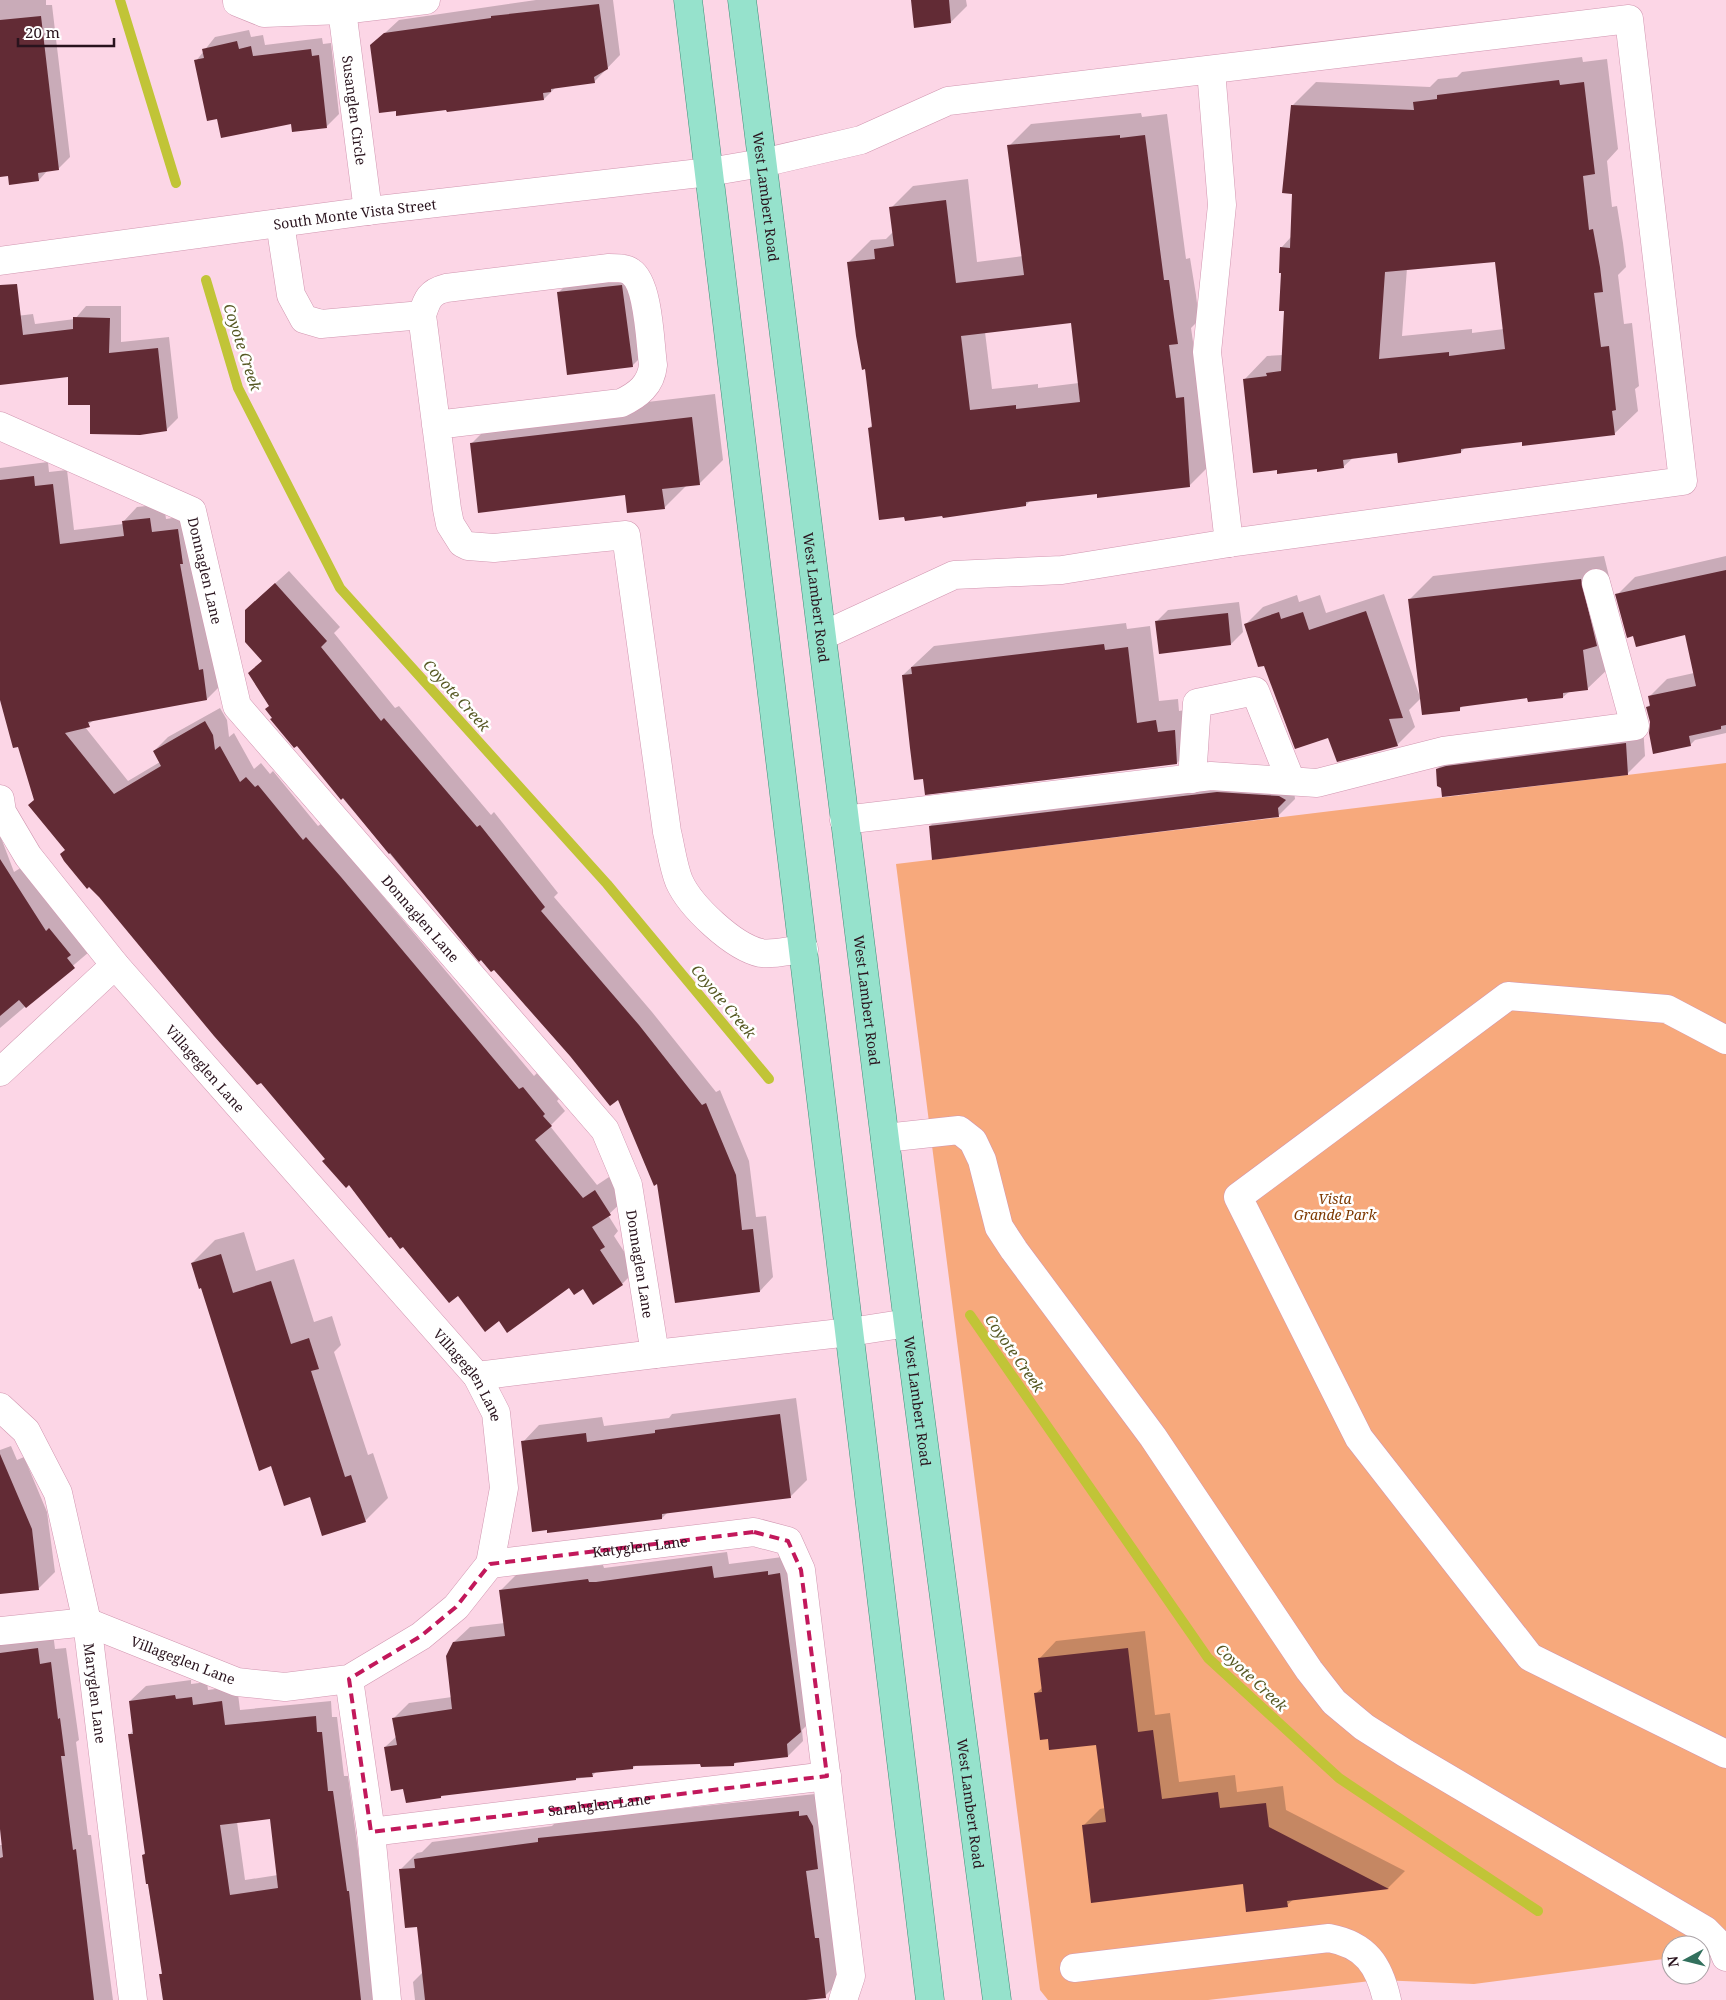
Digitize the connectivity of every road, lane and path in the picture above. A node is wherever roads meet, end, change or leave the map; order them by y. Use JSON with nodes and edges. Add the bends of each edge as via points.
{"nodes":[{"id":1,"x":237,"y":0,"type":"edge"},
{"id":2,"x":426,"y":0,"type":"edge"},
{"id":3,"x":688,"y":0,"type":"edge"},
{"id":4,"x":742,"y":0,"type":"edge"},
{"id":5,"x":342,"y":10,"type":"junction"},
{"id":6,"x":1211,"y":70,"type":"junction"},
{"id":7,"x":762,"y":163,"type":"junction"},
{"id":8,"x":709,"y":172,"type":"junction"},
{"id":9,"x":368,"y":211,"type":"junction"},
{"id":10,"x":280,"y":223,"type":"junction"},
{"id":11,"x":0,"y":261,"type":"edge"},
{"id":12,"x":422,"y":315,"type":"junction"},
{"id":13,"x":436,"y":425,"type":"junction"},
{"id":14,"x":0,"y":426,"type":"edge"},
{"id":15,"x":1229,"y":543,"type":"junction"},
{"id":16,"x":1596,"y":583,"type":"dead end"},
{"id":17,"x":822,"y":636,"type":"junction"},
{"id":18,"x":1192,"y":779,"type":"junction"},
{"id":19,"x":1291,"y":781,"type":"junction"},
{"id":20,"x":0,"y":799,"type":"edge"},
{"id":21,"x":844,"y":820,"type":"junction"},
{"id":22,"x":804,"y":948,"type":"junction"},
{"id":23,"x":114,"y":965,"type":"junction"},
{"id":24,"x":1726,"y":1040,"type":"edge"},
{"id":25,"x":0,"y":1072,"type":"edge"},
{"id":26,"x":885,"y":1138,"type":"junction"},
{"id":27,"x":908,"y":1322,"type":"junction"},
{"id":28,"x":850,"y":1332,"type":"junction"},
{"id":29,"x":655,"y":1354,"type":"junction"},
{"id":30,"x":477,"y":1376,"type":"junction"},
{"id":31,"x":0,"y":1407,"type":"edge"},
{"id":32,"x":490,"y":1564,"type":"junction"},
{"id":33,"x":87,"y":1622,"type":"junction"},
{"id":34,"x":0,"y":1632,"type":"edge"},
{"id":35,"x":349,"y":1679,"type":"junction"},
{"id":36,"x":1726,"y":1754,"type":"edge"},
{"id":37,"x":827,"y":1776,"type":"junction"},
{"id":38,"x":371,"y":1832,"type":"junction"},
{"id":39,"x":1726,"y":1957,"type":"edge"},
{"id":40,"x":1074,"y":1968,"type":"dead end"},
{"id":41,"x":133,"y":2000,"type":"edge"},
{"id":42,"x":387,"y":2000,"type":"edge"},
{"id":43,"x":843,"y":2000,"type":"edge"},
{"id":44,"x":930,"y":2000,"type":"edge"},
{"id":45,"x":997,"y":2000,"type":"edge"},
{"id":46,"x":1387,"y":2000,"type":"edge"}],
"edges":[{"from":1,"to":5,"type":"street","via":[[264,13]]},
{"from":2,"to":5,"type":"street"},
{"from":3,"to":8,"type":"main road"},
{"from":4,"to":7,"type":"main road","name":"West Lambert Road"},
{"from":5,"to":9,"type":"street","name":"Susanglen Circle"},
{"from":6,"to":7,"type":"street","name":"South Monte Vista Street","via":[[948,101],[861,140]]},
{"from":6,"to":15,"type":"street","via":[[1222,205],[1207,352]]},
{"from":6,"to":15,"type":"street","name":"South Monte Vista Street","via":[[1629,19],[1683,481]]},
{"from":7,"to":8,"type":"street","name":"South Monte Vista Street"},
{"from":7,"to":17,"type":"main road","name":"West Lambert Road"},
{"from":8,"to":9,"type":"street","name":"South Monte Vista Street"},
{"from":8,"to":22,"type":"main road"},
{"from":9,"to":10,"type":"street","name":"South Monte Vista Street"},
{"from":10,"to":11,"type":"street","name":"South Monte Vista Street"},
{"from":10,"to":12,"type":"street","via":[[291,295],[304,319],[321,324]]},
{"from":12,"to":13,"type":"street"},
{"from":12,"to":13,"type":"street","via":[[434,291],[609,268],[631,271],[638,279],[647,314],[652,375],[634,397],[621,403]]},
{"from":13,"to":22,"type":"street","via":[[450,524],[462,543],[494,548],[626,535],[667,832],[679,880],[697,907],[733,940],[764,953]]},
{"from":14,"to":29,"type":"street","name":"Donnaglen Lane","via":[[192,511],[237,706],[605,1130],[628,1185]]},
{"from":15,"to":17,"type":"street","via":[[1062,570],[954,575]]},
{"from":16,"to":19,"type":"street","via":[[1635,726],[1443,752],[1318,783]]},
{"from":17,"to":21,"type":"main road","name":"West Lambert Road"},
{"from":18,"to":19,"type":"street","via":[[1211,776]]},
{"from":18,"to":19,"type":"street","via":[[1197,703],[1255,691]]},
{"from":18,"to":21,"type":"street"},
{"from":20,"to":23,"type":"street","name":"Villageglen Lane","via":[[2,812],[28,856]]},
{"from":21,"to":26,"type":"main road","name":"West Lambert Road"},
{"from":22,"to":28,"type":"main road"},
{"from":23,"to":25,"type":"street"},
{"from":23,"to":30,"type":"street","name":"Villageglen Lane"},
{"from":24,"to":36,"type":"street","via":[[1667,1009],[1508,996],[1238,1197],[1359,1438],[1530,1657]]},
{"from":26,"to":27,"type":"main road","name":"West Lambert Road"},
{"from":26,"to":39,"type":"street","via":[[959,1130],[973,1141],[982,1160],[999,1226],[1014,1250],[1153,1437],[1309,1670],[1334,1702],[1364,1727],[1405,1753],[1705,1930],[1722,1947]]},
{"from":27,"to":28,"type":"street"},
{"from":27,"to":45,"type":"main road","name":"West Lambert Road"},
{"from":28,"to":29,"type":"street"},
{"from":28,"to":44,"type":"main road"},
{"from":29,"to":30,"type":"street"},
{"from":30,"to":32,"type":"street","name":"Villageglen Lane","via":[[496,1413],[504,1488]]},
{"from":31,"to":33,"type":"street","name":"Maryglen Lane","via":[[26,1431],[58,1493]]},
{"from":32,"to":35,"type":"street","name":"Villageglen Lane","via":[[456,1607],[421,1636]]},
{"from":32,"to":37,"type":"street","name":"Katyglen Lane","via":[[754,1532],[788,1541],[801,1570]]},
{"from":33,"to":34,"type":"street","name":"Villageglen Lane"},
{"from":33,"to":35,"type":"street","name":"Villageglen Lane","via":[[237,1682],[285,1687]]},
{"from":33,"to":41,"type":"street","name":"Maryglen Lane"},
{"from":35,"to":38,"type":"street"},
{"from":37,"to":38,"type":"street","name":"Sarahglen Lane"},
{"from":37,"to":43,"type":"street","via":[[851,1976]]},
{"from":38,"to":42,"type":"street"},
{"from":40,"to":46,"type":"street","via":[[1329,1938],[1346,1941],[1374,1964]]}]}
